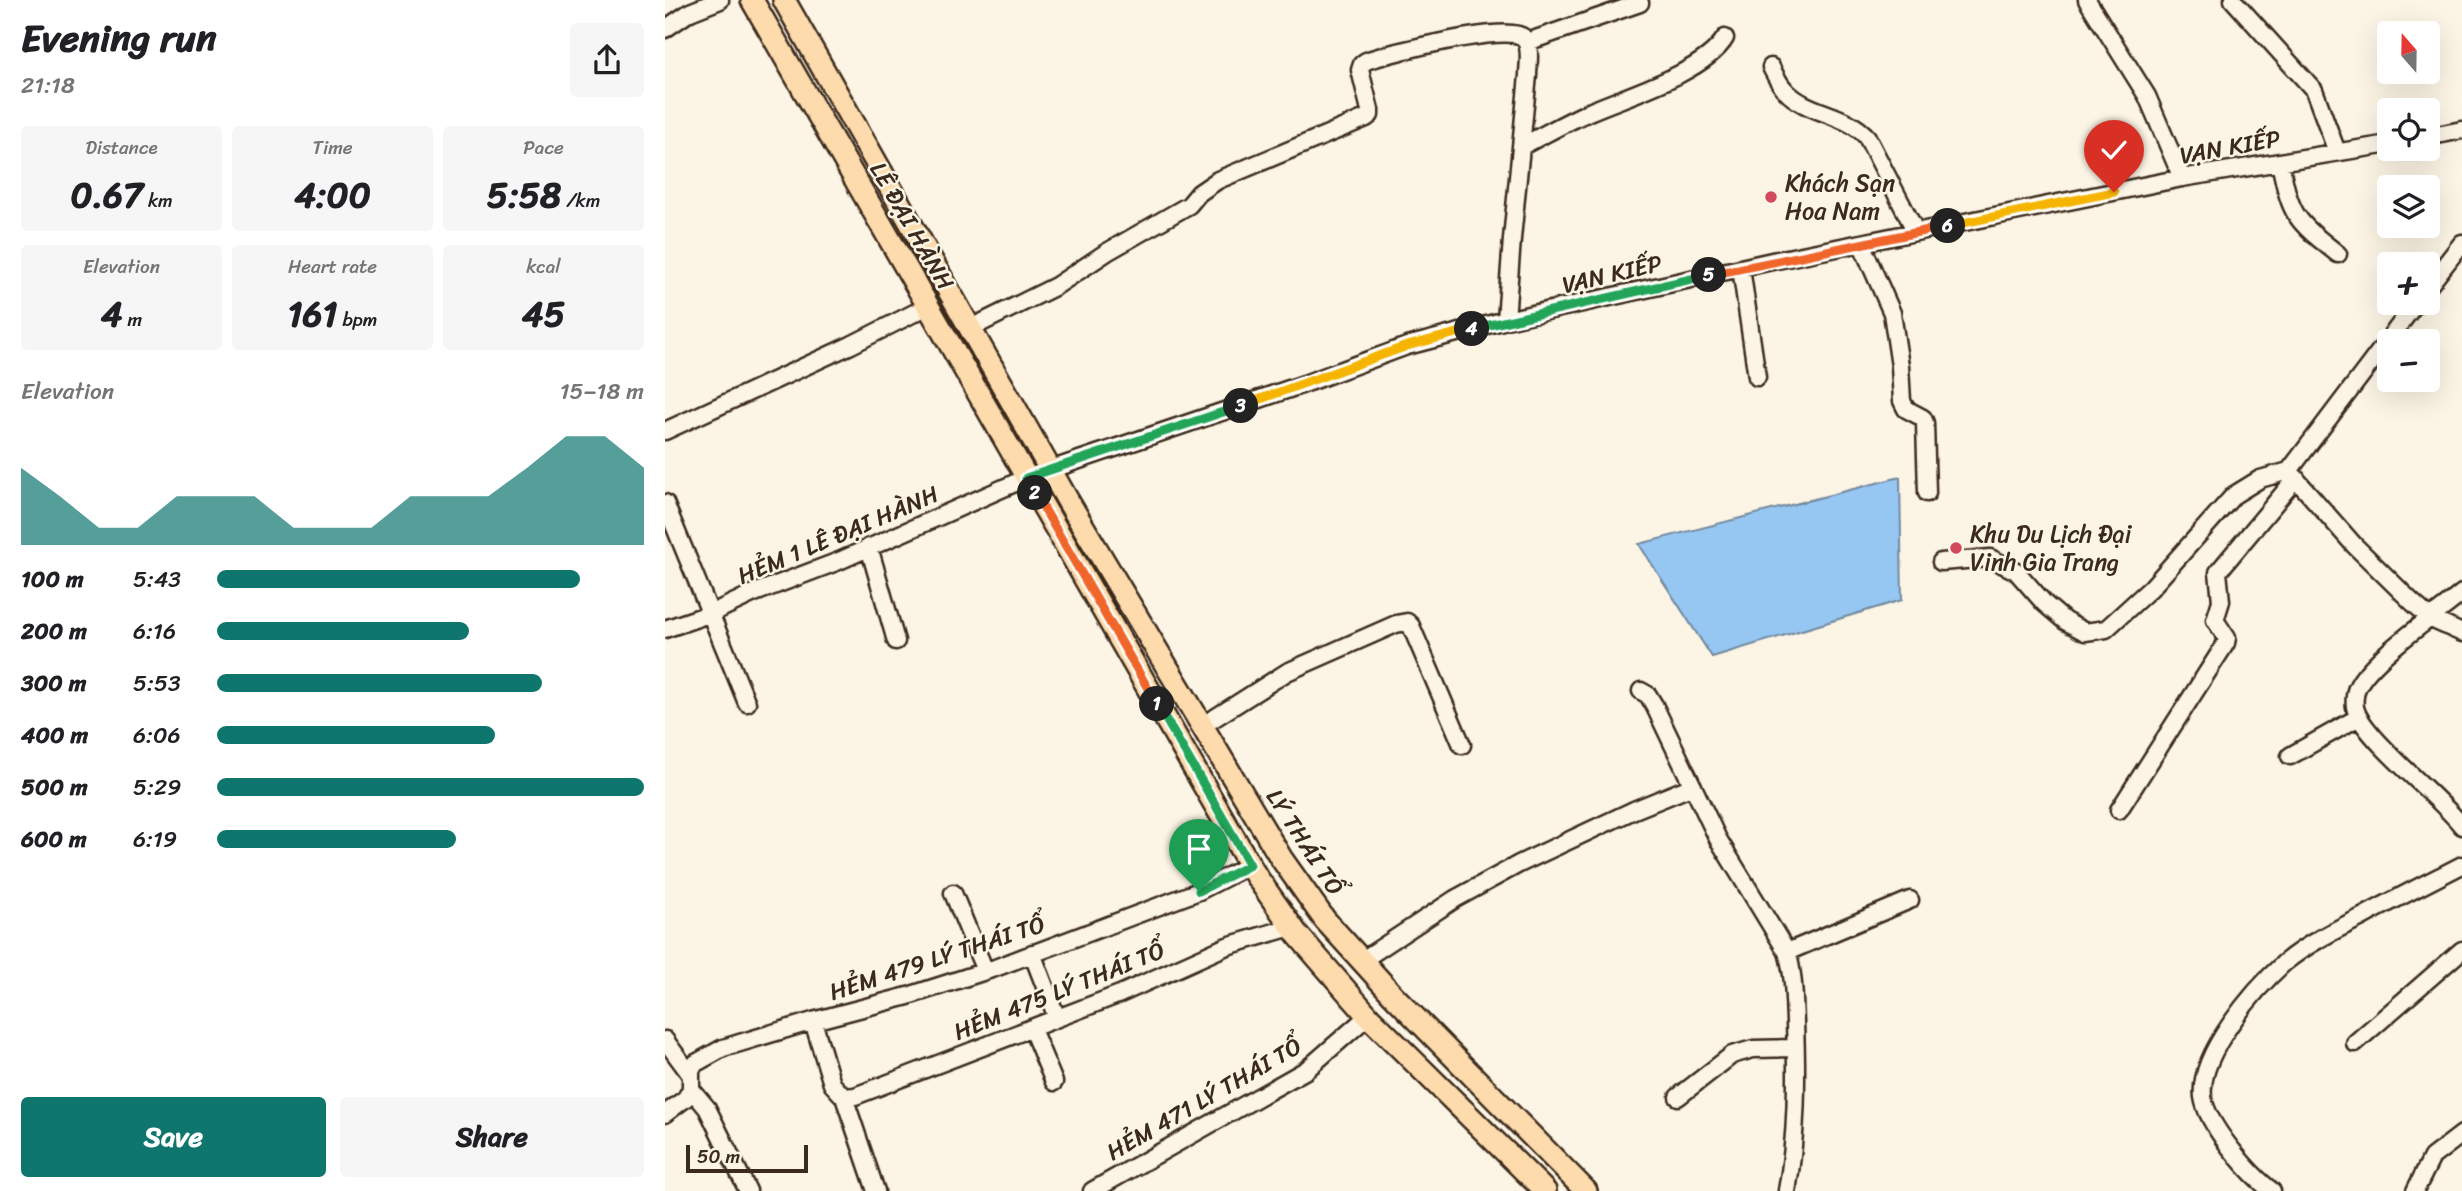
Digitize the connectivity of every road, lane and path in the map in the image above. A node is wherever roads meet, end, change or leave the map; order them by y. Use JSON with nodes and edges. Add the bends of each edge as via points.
{"nodes":[{"id":1,"x":720,"y":0,"type":"edge"},
{"id":2,"x":752,"y":0,"type":"edge"},
{"id":3,"x":784,"y":0,"type":"edge"},
{"id":4,"x":2087,"y":0,"type":"edge"},
{"id":5,"x":2233,"y":0,"type":"edge"},
{"id":6,"x":1640,"y":3,"type":"dead end"},
{"id":7,"x":665,"y":29,"type":"edge"},
{"id":8,"x":1725,"y":38,"type":"dead end"},
{"id":9,"x":1527,"y":42,"type":"junction"},
{"id":10,"x":1771,"y":67,"type":"dead end"},
{"id":11,"x":2462,"y":130,"type":"edge"},
{"id":12,"x":2440,"y":134,"type":"edge"},
{"id":13,"x":1522,"y":146,"type":"junction"},
{"id":14,"x":2377,"y":146,"type":"edge"},
{"id":15,"x":2337,"y":152,"type":"junction"},
{"id":16,"x":2280,"y":162,"type":"junction"},
{"id":17,"x":2182,"y":178,"type":"junction"},
{"id":18,"x":1916,"y":232,"type":"junction"},
{"id":19,"x":1861,"y":243,"type":"junction"},
{"id":20,"x":2462,"y":243,"type":"edge"},
{"id":21,"x":2338,"y":254,"type":"dead end"},
{"id":22,"x":1741,"y":268,"type":"junction"},
{"id":23,"x":2440,"y":271,"type":"edge"},
{"id":24,"x":928,"y":306,"type":"junction"},
{"id":25,"x":2407,"y":315,"type":"edge"},
{"id":26,"x":1506,"y":320,"type":"junction"},
{"id":27,"x":971,"y":328,"type":"junction"},
{"id":28,"x":1757,"y":377,"type":"dead end"},
{"id":29,"x":665,"y":431,"type":"edge"},
{"id":30,"x":1051,"y":469,"type":"junction"},
{"id":31,"x":2293,"y":475,"type":"junction"},
{"id":32,"x":1026,"y":478,"type":"junction"},
{"id":33,"x":1927,"y":493,"type":"dead end"},
{"id":34,"x":665,"y":503,"type":"edge"},
{"id":35,"x":869,"y":547,"type":"junction"},
{"id":36,"x":1941,"y":562,"type":"dead end"},
{"id":37,"x":2462,"y":593,"type":"edge"},
{"id":38,"x":712,"y":613,"type":"junction"},
{"id":39,"x":2431,"y":619,"type":"junction"},
{"id":40,"x":665,"y":629,"type":"edge"},
{"id":41,"x":2462,"y":633,"type":"edge"},
{"id":42,"x":896,"y":641,"type":"dead end"},
{"id":43,"x":1641,"y":691,"type":"dead end"},
{"id":44,"x":747,"y":703,"type":"dead end"},
{"id":45,"x":2359,"y":717,"type":"junction"},
{"id":46,"x":1202,"y":726,"type":"junction"},
{"id":47,"x":1462,"y":746,"type":"dead end"},
{"id":48,"x":2290,"y":756,"type":"dead end"},
{"id":49,"x":1693,"y":786,"type":"junction"},
{"id":50,"x":2119,"y":810,"type":"dead end"},
{"id":51,"x":2462,"y":826,"type":"edge"},
{"id":52,"x":1250,"y":865,"type":"junction"},
{"id":53,"x":2462,"y":865,"type":"edge"},
{"id":54,"x":953,"y":893,"type":"dead end"},
{"id":55,"x":1910,"y":900,"type":"dead end"},
{"id":56,"x":1291,"y":927,"type":"junction"},
{"id":57,"x":2462,"y":950,"type":"edge"},
{"id":58,"x":1787,"y":952,"type":"junction"},
{"id":59,"x":1032,"y":953,"type":"junction"},
{"id":60,"x":1361,"y":961,"type":"junction"},
{"id":61,"x":985,"y":971,"type":"junction"},
{"id":62,"x":1368,"y":1016,"type":"junction"},
{"id":63,"x":1057,"y":1018,"type":"junction"},
{"id":64,"x":813,"y":1021,"type":"junction"},
{"id":65,"x":1032,"y":1029,"type":"junction"},
{"id":66,"x":665,"y":1041,"type":"edge"},
{"id":67,"x":2355,"y":1043,"type":"dead end"},
{"id":68,"x":1795,"y":1048,"type":"junction"},
{"id":69,"x":690,"y":1081,"type":"junction"},
{"id":70,"x":1054,"y":1082,"type":"dead end"},
{"id":71,"x":844,"y":1097,"type":"junction"},
{"id":72,"x":1678,"y":1097,"type":"dead end"},
{"id":73,"x":665,"y":1114,"type":"edge"},
{"id":74,"x":2462,"y":1134,"type":"edge"},
{"id":75,"x":748,"y":1191,"type":"edge"},
{"id":76,"x":876,"y":1191,"type":"edge"},
{"id":77,"x":1092,"y":1191,"type":"edge"},
{"id":78,"x":1545,"y":1191,"type":"edge"},
{"id":79,"x":1586,"y":1191,"type":"edge"},
{"id":80,"x":1787,"y":1191,"type":"edge"},
{"id":81,"x":2272,"y":1191,"type":"edge"},
{"id":82,"x":2416,"y":1191,"type":"edge"}],
"edges":[{"from":1,"to":7,"type":"street"},
{"from":2,"to":24,"type":"main road","name":"LÊ ĐẠI HÀNH"},
{"from":3,"to":27,"type":"main road","name":"LÊ ĐẠI HÀNH"},
{"from":4,"to":17,"type":"street","via":[[2147,96]]},
{"from":5,"to":15,"type":"street","via":[[2314,90]]},
{"from":6,"to":9,"type":"street"},
{"from":8,"to":13,"type":"street","via":[[1720,47],[1670,79]]},
{"from":9,"to":13,"type":"street"},
{"from":9,"to":27,"type":"street","via":[[1517,33],[1483,34],[1366,61],[1360,69],[1370,110],[1366,118],[1218,180],[1181,210],[1056,286]]},
{"from":10,"to":18,"type":"street","via":[[1795,99],[1861,130]]},
{"from":11,"to":12,"type":"street"},
{"from":13,"to":26,"type":"street"},
{"from":14,"to":15,"type":"street","name":"VẠN KIẾP"},
{"from":15,"to":16,"type":"street","name":"VẠN KIẾP"},
{"from":16,"to":17,"type":"street","name":"VẠN KIẾP"},
{"from":16,"to":21,"type":"street","via":[[2287,198],[2301,224]]},
{"from":17,"to":18,"type":"street","name":"VẠN KIẾP"},
{"from":18,"to":19,"type":"street","name":"VẠN KIẾP"},
{"from":19,"to":22,"type":"street","name":"VẠN KIẾP"},
{"from":19,"to":33,"type":"street","via":[[1892,313],[1902,401],[1925,423]]},
{"from":20,"to":23,"type":"street"},
{"from":22,"to":26,"type":"street","name":"VẠN KIẾP"},
{"from":22,"to":28,"type":"street"},
{"from":24,"to":29,"type":"street"},
{"from":24,"to":32,"type":"main road","name":"LÊ ĐẠI HÀNH"},
{"from":25,"to":31,"type":"street"},
{"from":26,"to":30,"type":"street","name":"VẠN KIẾP","via":[[1407,346]]},
{"from":27,"to":30,"type":"main road","name":"LÊ ĐẠI HÀNH"},
{"from":30,"to":32,"type":"street","name":"VẠN KIẾP"},
{"from":30,"to":46,"type":"main road","name":"LÝ THÁI TỔ"},
{"from":31,"to":36,"type":"street","via":[[2260,479],[2234,495],[2151,587],[2106,629],[2085,632],[2065,621],[2016,571],[1990,558]]},
{"from":31,"to":39,"type":"street","via":[[2354,545]]},
{"from":31,"to":50,"type":"street","via":[[2218,572],[2221,601],[2215,620],[2227,638],[2225,643]]},
{"from":32,"to":35,"type":"street","name":"HẺM 1 LÊ ĐẠI HÀNH"},
{"from":32,"to":52,"type":"main road"},
{"from":34,"to":38,"type":"street"},
{"from":35,"to":38,"type":"street","name":"HẺM 1 LÊ ĐẠI HÀNH"},
{"from":35,"to":42,"type":"street"},
{"from":37,"to":39,"type":"street"},
{"from":38,"to":40,"type":"street","name":"HẺM 1 LÊ ĐẠI HÀNH"},
{"from":38,"to":44,"type":"street"},
{"from":39,"to":41,"type":"street"},
{"from":39,"to":45,"type":"street","via":[[2362,680],[2355,694]]},
{"from":43,"to":49,"type":"street","via":[[1654,705]]},
{"from":45,"to":48,"type":"street"},
{"from":45,"to":51,"type":"street"},
{"from":46,"to":47,"type":"street","via":[[1303,664],[1407,622]]},
{"from":46,"to":60,"type":"main road","name":"LÝ THÁI TỔ","via":[[1281,858]]},
{"from":49,"to":58,"type":"street","via":[[1717,839]]},
{"from":49,"to":60,"type":"street","via":[[1510,869]]},
{"from":52,"to":56,"type":"main road"},
{"from":52,"to":59,"type":"street","name":"HẺM 479 LÝ THÁI TỔ","via":[[1199,891]]},
{"from":53,"to":81,"type":"street","via":[[2321,938],[2284,963],[2247,1002],[2214,1052],[2204,1078],[2203,1100],[2239,1160]]},
{"from":54,"to":61,"type":"street"},
{"from":55,"to":58,"type":"street"},
{"from":56,"to":62,"type":"main road"},
{"from":56,"to":63,"type":"street","name":"HẺM 475 LÝ THÁI TỔ","via":[[1227,946]]},
{"from":57,"to":67,"type":"street"},
{"from":58,"to":68,"type":"street"},
{"from":59,"to":61,"type":"street","name":"HẺM 479 LÝ THÁI TỔ"},
{"from":59,"to":63,"type":"street"},
{"from":60,"to":79,"type":"main road","name":"LÝ THÁI TỔ"},
{"from":61,"to":64,"type":"street","name":"HẺM 479 LÝ THÁI TỔ"},
{"from":62,"to":77,"type":"street","name":"HẺM 471 LÝ THÁI TỔ","via":[[1306,1070]]},
{"from":62,"to":78,"type":"main road"},
{"from":63,"to":65,"type":"street","name":"HẺM 475 LÝ THÁI TỔ"},
{"from":64,"to":69,"type":"street","name":"HẺM 479 LÝ THÁI TỔ","via":[[723,1048],[695,1063]]},
{"from":64,"to":71,"type":"street","via":[[832,1084]]},
{"from":65,"to":70,"type":"street"},
{"from":65,"to":71,"type":"street","name":"HẺM 475 LÝ THÁI TỔ","via":[[867,1093]]},
{"from":66,"to":69,"type":"street"},
{"from":68,"to":72,"type":"street","via":[[1753,1049],[1732,1055]]},
{"from":68,"to":80,"type":"street","via":[[1796,1114]]},
{"from":69,"to":73,"type":"street","name":"HẺM 479 LÝ THÁI TỔ","via":[[679,1105]]},
{"from":69,"to":75,"type":"street"},
{"from":71,"to":76,"type":"street"},
{"from":74,"to":82,"type":"street","via":[[2432,1157]]}]}
